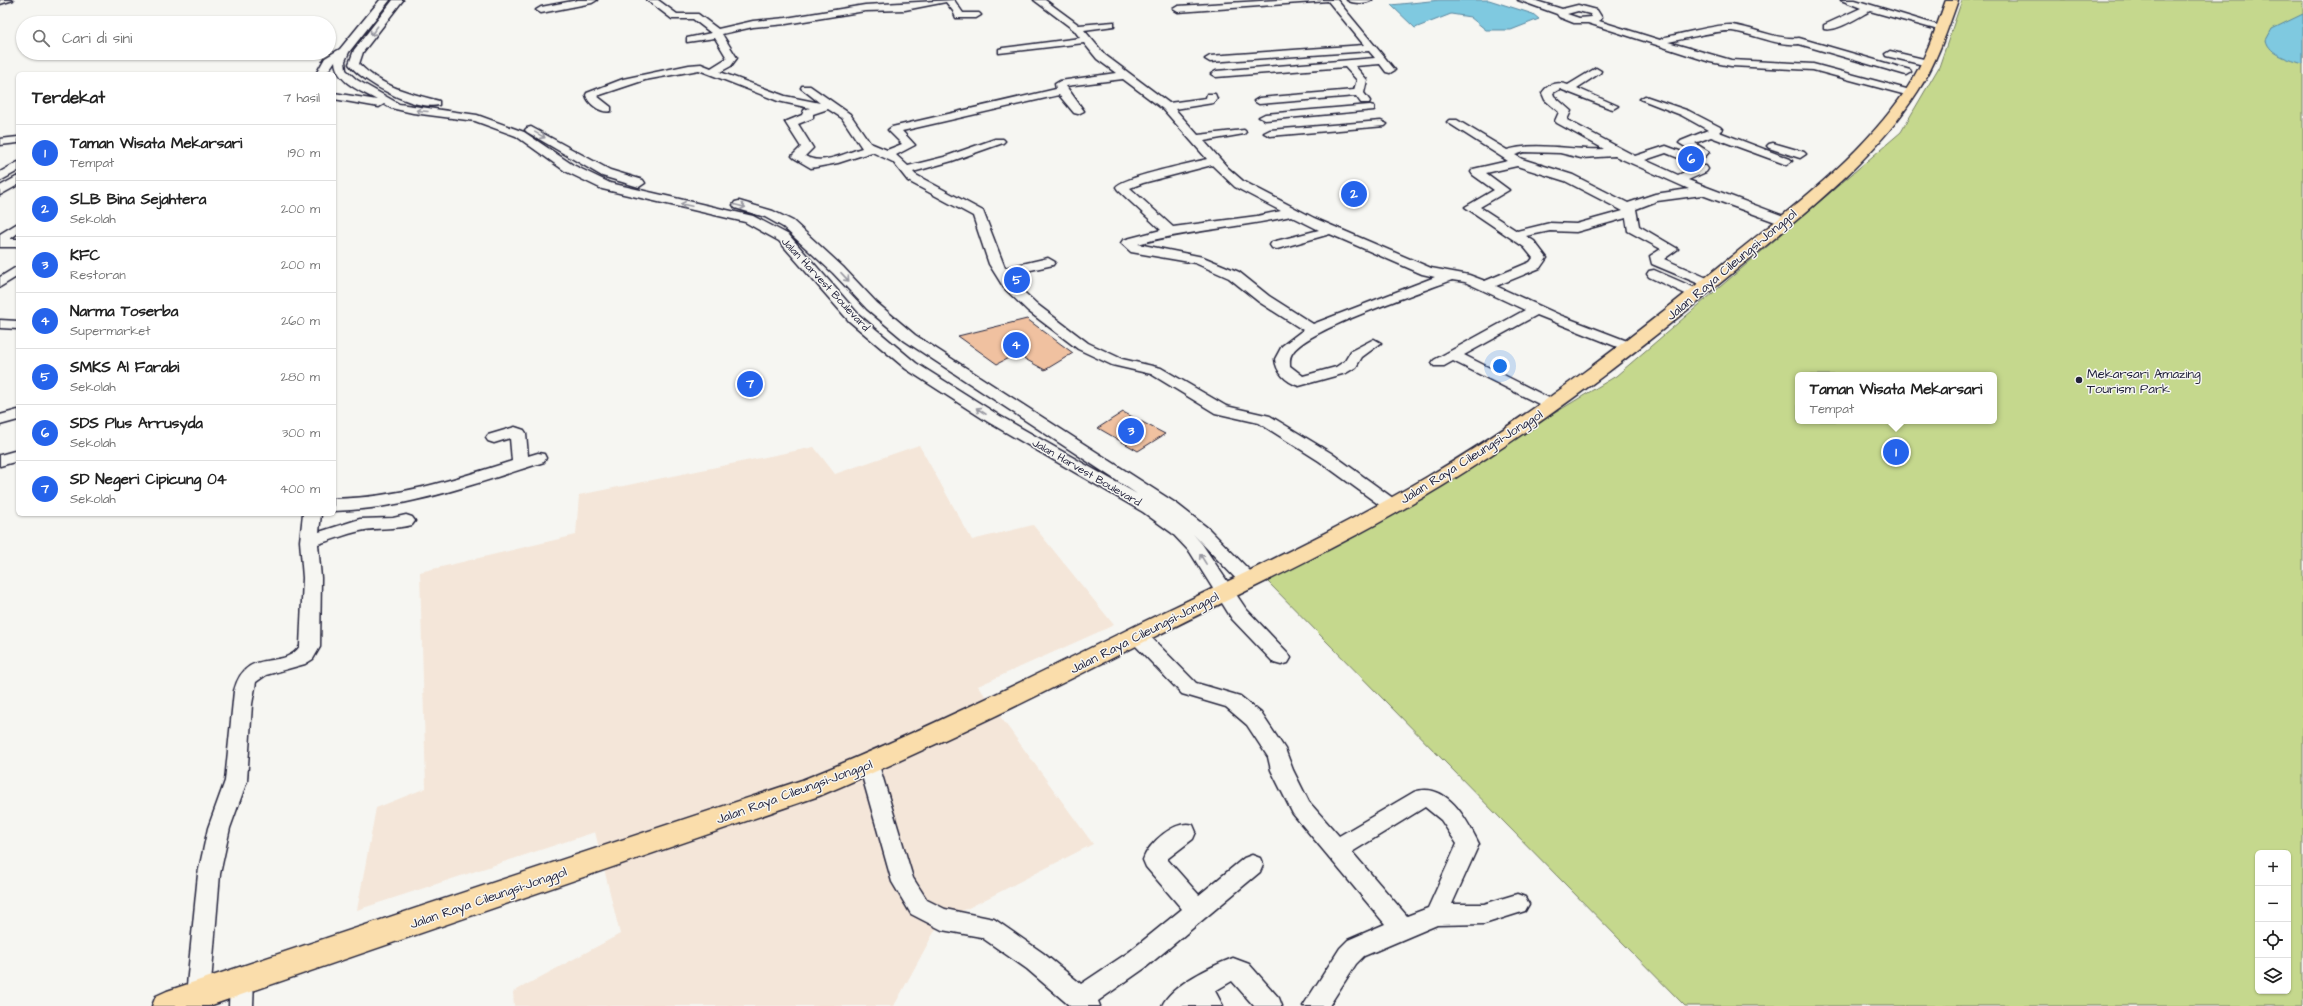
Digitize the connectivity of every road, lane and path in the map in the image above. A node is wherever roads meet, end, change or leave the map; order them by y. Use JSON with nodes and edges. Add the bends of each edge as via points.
{"nodes":[{"id":1,"x":8,"y":0,"type":"edge"},
{"id":2,"x":385,"y":0,"type":"edge"},
{"id":3,"x":398,"y":0,"type":"edge"},
{"id":4,"x":592,"y":0,"type":"edge"},
{"id":5,"x":942,"y":0,"type":"edge"},
{"id":6,"x":949,"y":0,"type":"edge"},
{"id":7,"x":1039,"y":0,"type":"edge"},
{"id":8,"x":1259,"y":0,"type":"edge"},
{"id":9,"x":1324,"y":0,"type":"edge"},
{"id":10,"x":1332,"y":0,"type":"edge"},
{"id":11,"x":1352,"y":0,"type":"edge"},
{"id":12,"x":1367,"y":0,"type":"edge"},
{"id":13,"x":1523,"y":0,"type":"edge"},
{"id":14,"x":1539,"y":0,"type":"edge"},
{"id":15,"x":1846,"y":0,"type":"edge"},
{"id":16,"x":1952,"y":0,"type":"edge"},
{"id":17,"x":0,"y":1,"type":"edge"},
{"id":18,"x":669,"y":1,"type":"dead end"},
{"id":19,"x":655,"y":2,"type":"edge"},
{"id":20,"x":1868,"y":8,"type":"junction"},
{"id":21,"x":541,"y":10,"type":"dead end"},
{"id":22,"x":1565,"y":10,"type":"junction"},
{"id":23,"x":976,"y":16,"type":"dead end"},
{"id":24,"x":1593,"y":19,"type":"junction"},
{"id":25,"x":795,"y":20,"type":"junction"},
{"id":26,"x":1111,"y":24,"type":"dead end"},
{"id":27,"x":1827,"y":27,"type":"dead end"},
{"id":28,"x":804,"y":28,"type":"dead end"},
{"id":29,"x":1078,"y":28,"type":"junction"},
{"id":30,"x":1942,"y":28,"type":"junction"},
{"id":31,"x":716,"y":34,"type":"junction"},
{"id":32,"x":691,"y":40,"type":"dead end"},
{"id":33,"x":1086,"y":40,"type":"junction"},
{"id":34,"x":1665,"y":40,"type":"junction"},
{"id":35,"x":1372,"y":48,"type":"junction"},
{"id":36,"x":344,"y":51,"type":"junction"},
{"id":37,"x":1003,"y":51,"type":"dead end"},
{"id":38,"x":1890,"y":54,"type":"dead end"},
{"id":39,"x":336,"y":56,"type":"edge"},
{"id":40,"x":1210,"y":59,"type":"dead end"},
{"id":41,"x":329,"y":60,"type":"edge"},
{"id":42,"x":1382,"y":60,"type":"junction"},
{"id":43,"x":1347,"y":63,"type":"junction"},
{"id":44,"x":1928,"y":63,"type":"junction"},
{"id":45,"x":1390,"y":70,"type":"dead end"},
{"id":46,"x":1596,"y":71,"type":"dead end"},
{"id":47,"x":322,"y":72,"type":"edge"},
{"id":48,"x":711,"y":72,"type":"junction"},
{"id":49,"x":1216,"y":74,"type":"dead end"},
{"id":50,"x":1127,"y":75,"type":"junction"},
{"id":51,"x":365,"y":83,"type":"junction"},
{"id":52,"x":1910,"y":85,"type":"junction"},
{"id":53,"x":337,"y":88,"type":"edge"},
{"id":54,"x":806,"y":88,"type":"dead end"},
{"id":55,"x":1570,"y":88,"type":"junction"},
{"id":56,"x":1062,"y":91,"type":"junction"},
{"id":57,"x":1359,"y":93,"type":"junction"},
{"id":58,"x":336,"y":96,"type":"edge"},
{"id":59,"x":1211,"y":96,"type":"dead end"},
{"id":60,"x":1645,"y":99,"type":"dead end"},
{"id":61,"x":1259,"y":101,"type":"dead end"},
{"id":62,"x":396,"y":106,"type":"junction"},
{"id":63,"x":827,"y":106,"type":"junction"},
{"id":64,"x":1613,"y":106,"type":"dead end"},
{"id":65,"x":1167,"y":107,"type":"junction"},
{"id":66,"x":1370,"y":108,"type":"junction"},
{"id":67,"x":607,"y":109,"type":"dead end"},
{"id":68,"x":1078,"y":111,"type":"dead end"},
{"id":69,"x":1265,"y":117,"type":"dead end"},
{"id":70,"x":1453,"y":122,"type":"dead end"},
{"id":71,"x":1240,"y":132,"type":"dead end"},
{"id":72,"x":16,"y":133,"type":"edge"},
{"id":73,"x":1270,"y":133,"type":"dead end"},
{"id":74,"x":1711,"y":133,"type":"junction"},
{"id":75,"x":0,"y":136,"type":"edge"},
{"id":76,"x":1196,"y":139,"type":"junction"},
{"id":77,"x":16,"y":140,"type":"edge"},
{"id":78,"x":1597,"y":140,"type":"junction"},
{"id":79,"x":999,"y":141,"type":"dead end"},
{"id":80,"x":0,"y":142,"type":"edge"},
{"id":81,"x":873,"y":148,"type":"junction"},
{"id":82,"x":1560,"y":150,"type":"junction"},
{"id":83,"x":1617,"y":152,"type":"junction"},
{"id":84,"x":1760,"y":152,"type":"junction"},
{"id":85,"x":1506,"y":154,"type":"junction"},
{"id":86,"x":1800,"y":154,"type":"dead end"},
{"id":87,"x":886,"y":155,"type":"junction"},
{"id":88,"x":1635,"y":160,"type":"junction"},
{"id":89,"x":1215,"y":161,"type":"junction"},
{"id":90,"x":1786,"y":161,"type":"dead end"},
{"id":91,"x":1518,"y":162,"type":"junction"},
{"id":92,"x":16,"y":167,"type":"edge"},
{"id":93,"x":1702,"y":169,"type":"dead end"},
{"id":94,"x":906,"y":170,"type":"junction"},
{"id":95,"x":0,"y":177,"type":"edge"},
{"id":96,"x":1678,"y":180,"type":"junction"},
{"id":97,"x":16,"y":181,"type":"edge"},
{"id":98,"x":0,"y":191,"type":"edge"},
{"id":99,"x":1703,"y":191,"type":"junction"},
{"id":100,"x":1629,"y":210,"type":"junction"},
{"id":101,"x":1292,"y":212,"type":"junction"},
{"id":102,"x":1785,"y":221,"type":"junction"},
{"id":103,"x":16,"y":228,"type":"edge"},
{"id":104,"x":1332,"y":230,"type":"junction"},
{"id":105,"x":1170,"y":231,"type":"junction"},
{"id":106,"x":1516,"y":236,"type":"junction"},
{"id":107,"x":0,"y":240,"type":"edge"},
{"id":108,"x":0,"y":243,"type":"edge"},
{"id":109,"x":16,"y":243,"type":"edge"},
{"id":110,"x":1277,"y":245,"type":"dead end"},
{"id":111,"x":1048,"y":262,"type":"dead end"},
{"id":112,"x":16,"y":271,"type":"edge"},
{"id":113,"x":1000,"y":273,"type":"junction"},
{"id":114,"x":1654,"y":274,"type":"dead end"},
{"id":115,"x":1449,"y":276,"type":"junction"},
{"id":116,"x":0,"y":283,"type":"edge"},
{"id":117,"x":1485,"y":286,"type":"junction"},
{"id":118,"x":1703,"y":289,"type":"junction"},
{"id":119,"x":1537,"y":309,"type":"junction"},
{"id":120,"x":0,"y":324,"type":"edge"},
{"id":121,"x":16,"y":324,"type":"edge"},
{"id":122,"x":1312,"y":330,"type":"junction"},
{"id":123,"x":1374,"y":343,"type":"dead end"},
{"id":124,"x":1630,"y":347,"type":"junction"},
{"id":125,"x":1453,"y":355,"type":"junction"},
{"id":126,"x":1439,"y":363,"type":"dead end"},
{"id":127,"x":1552,"y":405,"type":"junction"},
{"id":128,"x":1023,"y":412,"type":"junction"},
{"id":129,"x":16,"y":416,"type":"edge"},
{"id":130,"x":0,"y":420,"type":"edge"},
{"id":131,"x":1003,"y":424,"type":"junction"},
{"id":132,"x":494,"y":438,"type":"dead end"},
{"id":133,"x":16,"y":456,"type":"edge"},
{"id":134,"x":538,"y":458,"type":"dead end"},
{"id":135,"x":0,"y":461,"type":"edge"},
{"id":136,"x":520,"y":464,"type":"junction"},
{"id":137,"x":336,"y":505,"type":"edge"},
{"id":138,"x":1391,"y":505,"type":"junction"},
{"id":139,"x":312,"y":516,"type":"edge"},
{"id":140,"x":406,"y":521,"type":"dead end"},
{"id":141,"x":309,"y":541,"type":"junction"},
{"id":142,"x":1248,"y":580,"type":"junction"},
{"id":143,"x":1224,"y":592,"type":"junction"},
{"id":144,"x":1137,"y":635,"type":"junction"},
{"id":145,"x":1280,"y":658,"type":"dead end"},
{"id":146,"x":869,"y":765,"type":"junction"},
{"id":147,"x":1185,"y":832,"type":"dead end"},
{"id":148,"x":1337,"y":849,"type":"junction"},
{"id":149,"x":1252,"y":865,"type":"dead end"},
{"id":150,"x":1517,"y":904,"type":"dead end"},
{"id":151,"x":1198,"y":910,"type":"junction"},
{"id":152,"x":1436,"y":915,"type":"junction"},
{"id":153,"x":1403,"y":928,"type":"junction"},
{"id":154,"x":242,"y":979,"type":"junction"},
{"id":155,"x":198,"y":995,"type":"junction"},
{"id":156,"x":1204,"y":997,"type":"edge"},
{"id":157,"x":1084,"y":1002,"type":"edge"},
{"id":158,"x":167,"y":1006,"type":"edge"},
{"id":159,"x":241,"y":1006,"type":"edge"},
{"id":160,"x":1174,"y":1006,"type":"edge"},
{"id":161,"x":1270,"y":1006,"type":"edge"},
{"id":162,"x":1314,"y":1006,"type":"edge"}],
"edges":[{"from":1,"to":17,"type":"street"},
{"from":2,"to":36,"type":"street","name":"Jalan Harvest Boulevard"},
{"from":3,"to":51,"type":"street","name":"Jalan Harvest Boulevard","one_way":true,"via":[[354,60]]},
{"from":4,"to":21,"type":"street"},
{"from":5,"to":25,"type":"street"},
{"from":6,"to":23,"type":"street","via":[[955,5],[959,16]]},
{"from":7,"to":29,"type":"street"},
{"from":8,"to":9,"type":"street","via":[[1177,7]]},
{"from":10,"to":35,"type":"street"},
{"from":11,"to":12,"type":"street"},
{"from":13,"to":22,"type":"street"},
{"from":14,"to":22,"type":"street"},
{"from":15,"to":20,"type":"street"},
{"from":16,"to":30,"type":"main road","name":"Jalan Raya Cileungsi-Jonggol"},
{"from":18,"to":19,"type":"street"},
{"from":19,"to":31,"type":"street","via":[[675,17],[695,16]]},
{"from":20,"to":27,"type":"street"},
{"from":20,"to":30,"type":"street"},
{"from":22,"to":24,"type":"street","via":[[1589,10],[1596,14]]},
{"from":24,"to":34,"type":"street"},
{"from":24,"to":52,"type":"street","via":[[1710,59],[1731,63],[1807,66]]},
{"from":25,"to":28,"type":"street"},
{"from":25,"to":31,"type":"street","via":[[753,24]]},
{"from":26,"to":29,"type":"street"},
{"from":29,"to":33,"type":"street"},
{"from":30,"to":44,"type":"main road","name":"Jalan Raya Cileungsi-Jonggol"},
{"from":31,"to":32,"type":"street"},
{"from":31,"to":48,"type":"street","via":[[732,58]]},
{"from":33,"to":37,"type":"street"},
{"from":33,"to":50,"type":"street","via":[[1101,57]]},
{"from":34,"to":52,"type":"street","via":[[1713,55],[1801,61],[1838,67]]},
{"from":34,"to":52,"type":"street","via":[[1716,29],[1734,28],[1785,42],[1796,40]]},
{"from":35,"to":40,"type":"street"},
{"from":35,"to":42,"type":"street"},
{"from":36,"to":39,"type":"street"},
{"from":36,"to":51,"type":"street","name":"Jalan Harvest Boulevard","via":[[340,60],[341,71]]},
{"from":38,"to":44,"type":"street"},
{"from":41,"to":47,"type":"street"},
{"from":42,"to":43,"type":"street"},
{"from":42,"to":45,"type":"street"},
{"from":43,"to":49,"type":"street"},
{"from":43,"to":57,"type":"street","via":[[1362,80]]},
{"from":44,"to":52,"type":"main road","name":"Jalan Raya Cileungsi-Jonggol"},
{"from":46,"to":55,"type":"street"},
{"from":48,"to":63,"type":"street","via":[[782,99]]},
{"from":48,"to":67,"type":"street","via":[[699,67],[676,71],[610,87],[591,96]]},
{"from":50,"to":56,"type":"street","via":[[1062,83]]},
{"from":50,"to":65,"type":"street"},
{"from":51,"to":53,"type":"street"},
{"from":51,"to":62,"type":"street","name":"Jalan Harvest Boulevard"},
{"from":51,"to":128,"type":"street","name":"Jalan Harvest Boulevard","one_way":true,"via":[[418,100],[502,115],[606,173],[769,214],[795,230],[872,306],[910,338]]},
{"from":52,"to":102,"type":"main road","name":"Jalan Raya Cileungsi-Jonggol","via":[[1876,137]]},
{"from":54,"to":63,"type":"street","via":[[826,100]]},
{"from":55,"to":64,"type":"street"},
{"from":55,"to":78,"type":"street","via":[[1557,86],[1550,89],[1547,95],[1565,111],[1562,120]]},
{"from":56,"to":68,"type":"street"},
{"from":56,"to":87,"type":"street","via":[[896,129],[894,130],[909,145]]},
{"from":57,"to":61,"type":"street"},
{"from":57,"to":66,"type":"street"},
{"from":58,"to":62,"type":"street"},
{"from":59,"to":65,"type":"street","via":[[1212,99],[1209,101]]},
{"from":60,"to":74,"type":"street","via":[[1685,113],[1716,129]]},
{"from":131,"to":62,"type":"street","name":"Jalan Harvest Boulevard","one_way":true,"via":[[912,366],[887,347],[854,318],[784,238],[762,225],[606,186],[569,168],[520,134],[488,120]]},
{"from":63,"to":81,"type":"street","via":[[846,116],[864,143]]},
{"from":63,"to":81,"type":"street","via":[[807,113],[809,116],[805,118],[791,122],[807,150],[798,156],[811,164],[834,162]]},
{"from":65,"to":76,"type":"street"},
{"from":66,"to":69,"type":"street"},
{"from":66,"to":73,"type":"street","via":[[1381,124]]},
{"from":70,"to":85,"type":"street"},
{"from":71,"to":76,"type":"street"},
{"from":72,"to":75,"type":"street"},
{"from":74,"to":84,"type":"street"},
{"from":74,"to":88,"type":"street","via":[[1685,143],[1702,152],[1691,159],[1666,149]]},
{"from":76,"to":89,"type":"street"},
{"from":77,"to":80,"type":"street"},
{"from":78,"to":82,"type":"street","via":[[1583,146]]},
{"from":78,"to":83,"type":"street"},
{"from":79,"to":94,"type":"street","via":[[948,159]]},
{"from":81,"to":87,"type":"street"},
{"from":82,"to":83,"type":"street","via":[[1581,154]]},
{"from":82,"to":85,"type":"street","via":[[1524,149]]},
{"from":83,"to":88,"type":"street"},
{"from":84,"to":86,"type":"street","via":[[1773,146]]},
{"from":84,"to":90,"type":"street"},
{"from":85,"to":91,"type":"street"},
{"from":87,"to":94,"type":"street","via":[[897,160]]},
{"from":88,"to":96,"type":"street"},
{"from":89,"to":101,"type":"street","via":[[1239,184]]},
{"from":89,"to":105,"type":"street","via":[[1139,180],[1122,187]]},
{"from":91,"to":100,"type":"street","via":[[1569,178]]},
{"from":91,"to":106,"type":"street","via":[[1478,171],[1502,190],[1471,207]]},
{"from":92,"to":95,"type":"street"},
{"from":93,"to":96,"type":"street"},
{"from":94,"to":113,"type":"street","via":[[912,178],[979,214]]},
{"from":96,"to":99,"type":"street"},
{"from":97,"to":98,"type":"street"},
{"from":99,"to":100,"type":"street","via":[[1655,198]]},
{"from":99,"to":102,"type":"street"},
{"from":100,"to":106,"type":"street","via":[[1576,228],[1550,228]]},
{"from":100,"to":118,"type":"street","via":[[1633,228],[1671,249],[1656,256],[1657,261]]},
{"from":101,"to":104,"type":"street"},
{"from":101,"to":105,"type":"street","via":[[1257,220]]},
{"from":102,"to":118,"type":"main road","name":"Jalan Raya Cileungsi-Jonggol"},
{"from":103,"to":107,"type":"street"},
{"from":104,"to":110,"type":"street"},
{"from":104,"to":115,"type":"street","via":[[1427,271]]},
{"from":105,"to":122,"type":"street","via":[[1128,243],[1136,249],[1198,260],[1229,272],[1264,299]]},
{"from":106,"to":117,"type":"street","via":[[1534,248],[1539,256],[1538,262]]},
{"from":108,"to":109,"type":"street"},
{"from":111,"to":113,"type":"street"},
{"from":112,"to":116,"type":"street"},
{"from":113,"to":138,"type":"street","via":[[1033,308],[1082,346],[1117,362],[1156,371],[1221,410],[1264,419],[1326,457]]},
{"from":114,"to":118,"type":"street"},
{"from":115,"to":117,"type":"street","via":[[1469,279]]},
{"from":115,"to":122,"type":"street"},
{"from":117,"to":119,"type":"street"},
{"from":118,"to":124,"type":"main road","name":"Jalan Raya Cileungsi-Jonggol"},
{"from":119,"to":124,"type":"street"},
{"from":119,"to":125,"type":"street"},
{"from":120,"to":121,"type":"street"},
{"from":122,"to":123,"type":"street","via":[[1287,349],[1282,359],[1283,368],[1299,381],[1304,382],[1341,370],[1351,364],[1356,354]]},
{"from":124,"to":127,"type":"main road","name":"Jalan Raya Cileungsi-Jonggol"},
{"from":125,"to":126,"type":"street"},
{"from":125,"to":127,"type":"street"},
{"from":127,"to":138,"type":"main road","name":"Jalan Raya Cileungsi-Jonggol","via":[[1430,484]]},
{"from":128,"to":131,"type":"street"},
{"from":128,"to":142,"type":"street","name":"Jalan Harvest Boulevard","via":[[1171,508],[1203,533]]},
{"from":129,"to":130,"type":"street"},
{"from":143,"to":131,"type":"street","name":"Jalan Harvest Boulevard","one_way":true,"via":[[1196,548],[1159,514]]},
{"from":132,"to":136,"type":"street","via":[[518,433]]},
{"from":133,"to":135,"type":"street"},
{"from":134,"to":136,"type":"street"},
{"from":136,"to":137,"type":"street","via":[[404,498]]},
{"from":138,"to":142,"type":"main road","name":"Jalan Raya Cileungsi-Jonggol"},
{"from":139,"to":141,"type":"street"},
{"from":140,"to":141,"type":"street","via":[[360,525]]},
{"from":141,"to":155,"type":"street","via":[[312,610],[309,650],[298,658],[250,675],[245,684],[240,708],[236,782],[216,836],[205,906]]},
{"from":142,"to":143,"type":"main road","name":"Jalan Raya Cileungsi-Jonggol"},
{"from":143,"to":144,"type":"main road","name":"Jalan Raya Cileungsi-Jonggol"},
{"from":143,"to":145,"type":"street","name":"Jalan Harvest Boulevard","via":[[1239,614]]},
{"from":144,"to":146,"type":"main road","name":"Jalan Raya Cileungsi-Jonggol","via":[[1000,705]]},
{"from":144,"to":148,"type":"street","via":[[1189,689],[1233,701],[1254,719],[1278,754],[1282,770],[1301,808]]},
{"from":146,"to":154,"type":"main road","name":"Jalan Raya Cileungsi-Jonggol","via":[[802,791]]},
{"from":146,"to":157,"type":"street","via":[[903,882],[919,907],[942,918],[986,927],[1036,961]]},
{"from":147,"to":151,"type":"street","via":[[1156,854],[1154,860]]},
{"from":148,"to":152,"type":"street","via":[[1422,798],[1428,796],[1436,800],[1468,844]]},
{"from":148,"to":153,"type":"street"},
{"from":149,"to":151,"type":"street"},
{"from":150,"to":152,"type":"street","via":[[1484,914]]},
{"from":151,"to":157,"type":"street"},
{"from":152,"to":153,"type":"street"},
{"from":153,"to":162,"type":"street","via":[[1356,948]]},
{"from":154,"to":155,"type":"main road","name":"Jalan Raya Cileungsi-Jonggol"},
{"from":154,"to":159,"type":"street"},
{"from":155,"to":158,"type":"main road","name":"Jalan Raya Cileungsi-Jonggol"},
{"from":156,"to":160,"type":"street"},
{"from":156,"to":161,"type":"street","via":[[1226,971],[1237,970]]}]}
